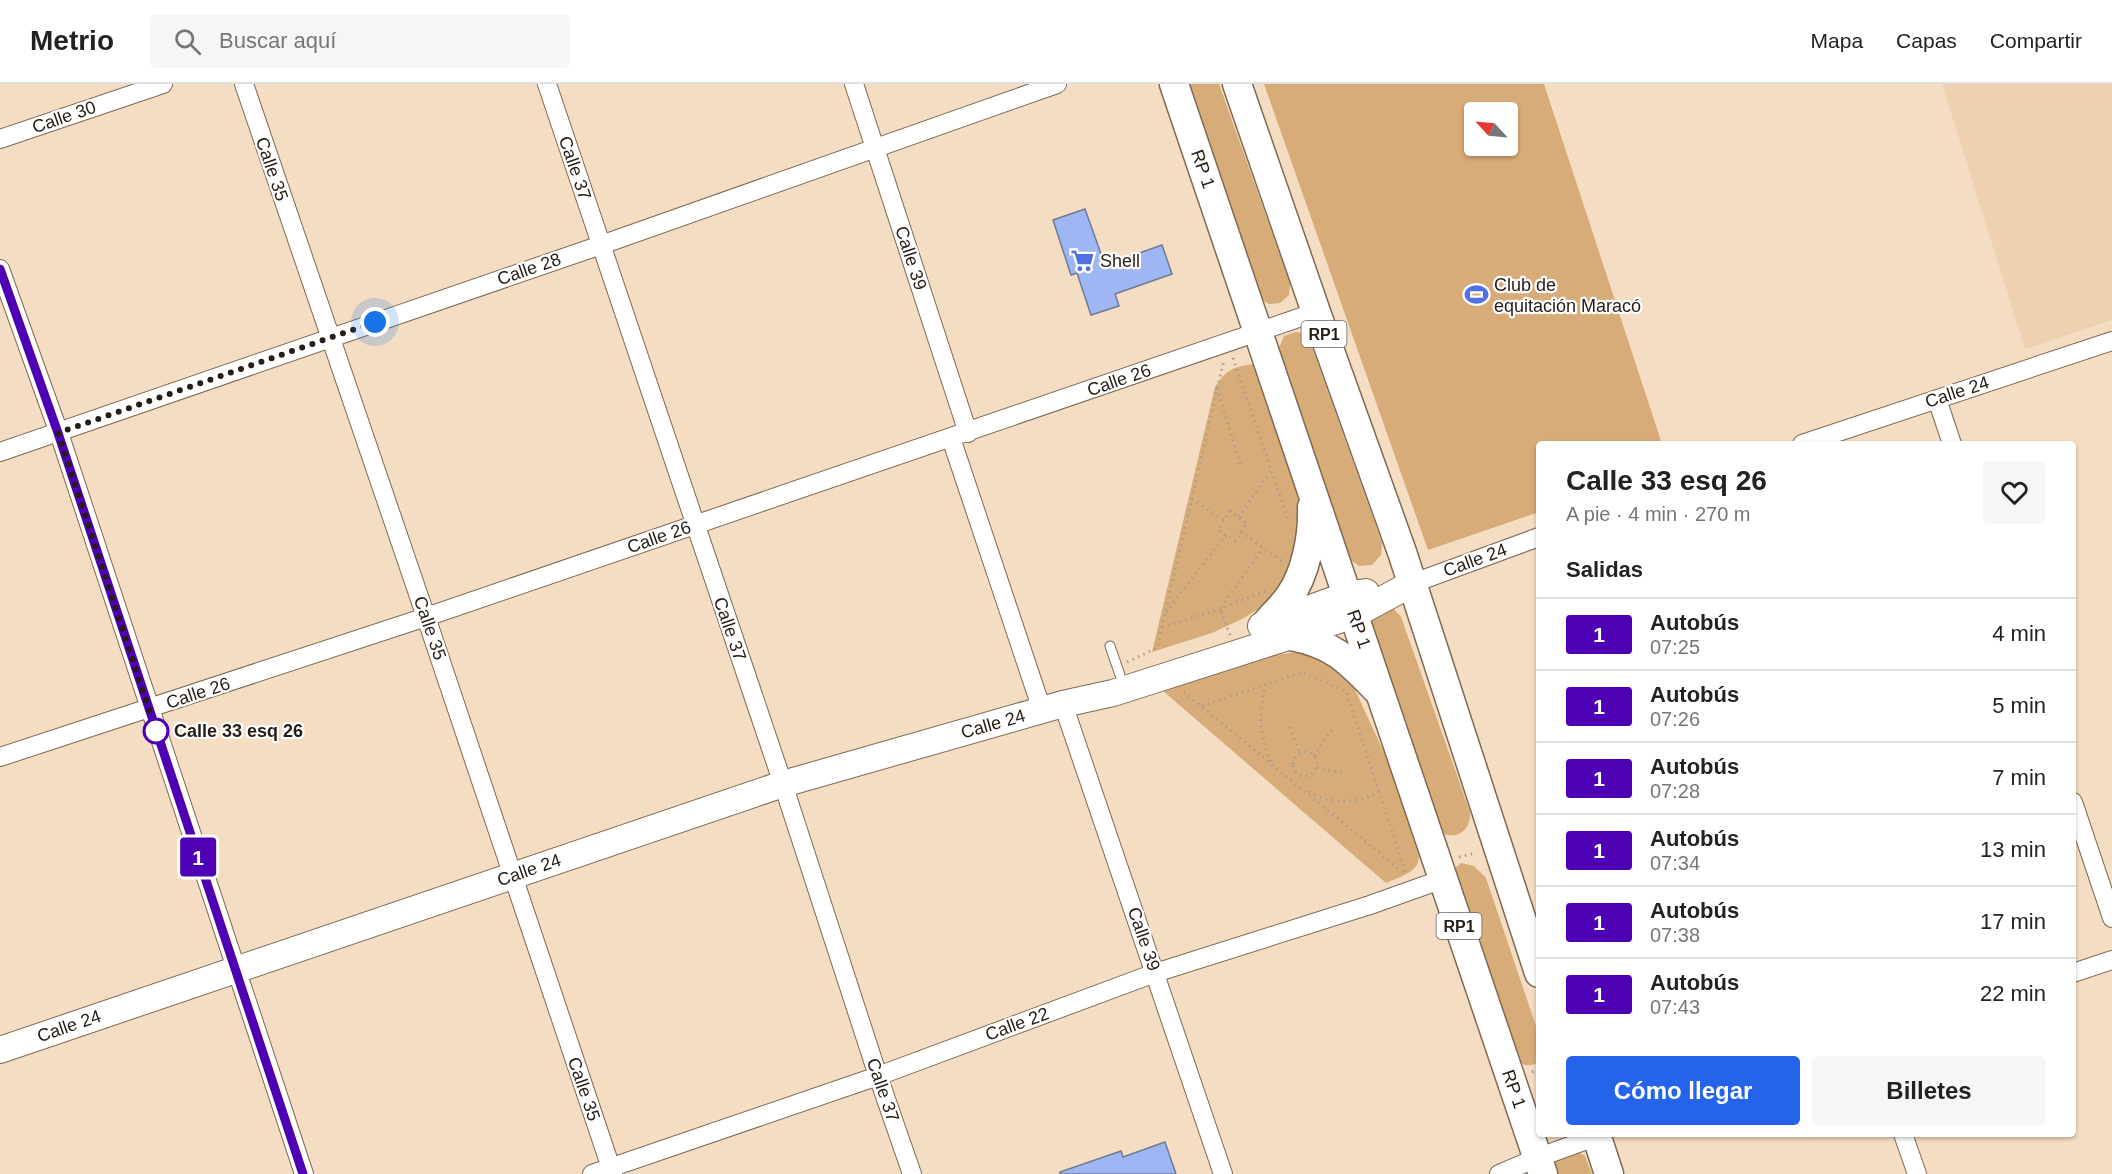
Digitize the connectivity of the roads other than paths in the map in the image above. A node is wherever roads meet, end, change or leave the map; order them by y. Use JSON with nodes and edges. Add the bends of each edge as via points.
{"nodes":[{"id":1,"x":163,"y":84,"type":"edge"},
{"id":2,"x":244,"y":84,"type":"edge"},
{"id":3,"x":546,"y":84,"type":"edge"},
{"id":4,"x":854,"y":84,"type":"edge"},
{"id":5,"x":1057,"y":84,"type":"edge"},
{"id":6,"x":1174,"y":84,"type":"edge"},
{"id":7,"x":1238,"y":84,"type":"edge"},
{"id":8,"x":0,"y":139,"type":"edge"},
{"id":9,"x":875,"y":149,"type":"junction"},
{"id":10,"x":601,"y":245,"type":"junction"},
{"id":11,"x":0,"y":269,"type":"edge"},
{"id":12,"x":1316,"y":312,"type":"junction"},
{"id":13,"x":1259,"y":332,"type":"junction"},
{"id":14,"x":330,"y":337,"type":"junction"},
{"id":15,"x":2112,"y":340,"type":"edge"},
{"id":16,"x":1937,"y":399,"type":"junction"},
{"id":17,"x":58,"y":433,"type":"junction"},
{"id":18,"x":960,"y":436,"type":"junction"},
{"id":19,"x":1811,"y":441,"type":"edge"},
{"id":20,"x":1951,"y":441,"type":"edge"},
{"id":21,"x":0,"y":452,"type":"edge"},
{"id":22,"x":1310,"y":487,"type":"junction"},
{"id":23,"x":694,"y":525,"type":"junction"},
{"id":24,"x":1536,"y":538,"type":"edge"},
{"id":25,"x":1411,"y":584,"type":"junction"},
{"id":26,"x":1351,"y":605,"type":"junction"},
{"id":27,"x":426,"y":617,"type":"junction"},
{"id":28,"x":1264,"y":626,"type":"junction"},
{"id":29,"x":1291,"y":636,"type":"junction"},
{"id":30,"x":1110,"y":646,"type":"dead end"},
{"id":31,"x":1118,"y":670,"type":"junction"},
{"id":32,"x":1381,"y":694,"type":"junction"},
{"id":33,"x":1053,"y":707,"type":"junction"},
{"id":34,"x":149,"y":709,"type":"junction"},
{"id":35,"x":0,"y":757,"type":"edge"},
{"id":36,"x":783,"y":784,"type":"junction"},
{"id":37,"x":2076,"y":811,"type":"edge"},
{"id":38,"x":1440,"y":872,"type":"junction"},
{"id":39,"x":512,"y":876,"type":"junction"},
{"id":40,"x":2112,"y":918,"type":"edge"},
{"id":41,"x":2112,"y":960,"type":"edge"},
{"id":42,"x":1536,"y":964,"type":"edge"},
{"id":43,"x":236,"y":970,"type":"junction"},
{"id":44,"x":2076,"y":972,"type":"edge"},
{"id":45,"x":1155,"y":973,"type":"junction"},
{"id":46,"x":0,"y":1050,"type":"edge"},
{"id":47,"x":878,"y":1076,"type":"junction"},
{"id":48,"x":1594,"y":1137,"type":"edge"},
{"id":49,"x":1599,"y":1137,"type":"edge"},
{"id":50,"x":1904,"y":1137,"type":"edge"},
{"id":51,"x":1540,"y":1166,"type":"edge"},
{"id":52,"x":612,"y":1171,"type":"edge"},
{"id":53,"x":303,"y":1174,"type":"edge"},
{"id":54,"x":592,"y":1174,"type":"edge"},
{"id":55,"x":912,"y":1174,"type":"edge"},
{"id":56,"x":1223,"y":1174,"type":"edge"},
{"id":57,"x":1499,"y":1174,"type":"edge"},
{"id":58,"x":1609,"y":1174,"type":"edge"},
{"id":59,"x":1917,"y":1174,"type":"edge"}],
"edges":[{"from":1,"to":8,"type":"street","name":"Calle 30"},
{"from":2,"to":14,"type":"street","name":"Calle 35"},
{"from":3,"to":10,"type":"street","name":"Calle 37"},
{"from":4,"to":9,"type":"street","name":"Calle 39"},
{"from":5,"to":9,"type":"street","name":"Calle 28"},
{"from":6,"to":13,"type":"main road","name":"RP 1","number":"RP1"},
{"from":7,"to":12,"type":"main road","number":"RP1"},
{"from":9,"to":10,"type":"street","name":"Calle 28"},
{"from":9,"to":18,"type":"street","name":"Calle 39"},
{"from":10,"to":14,"type":"street","name":"Calle 28"},
{"from":10,"to":23,"type":"street","name":"Calle 37"},
{"from":11,"to":17,"type":"street"},
{"from":12,"to":13,"type":"street","name":"Calle 26"},
{"from":12,"to":25,"type":"main road","number":"RP1"},
{"from":13,"to":18,"type":"street","name":"Calle 26"},
{"from":13,"to":22,"type":"main road","name":"RP 1","number":"RP1"},
{"from":14,"to":17,"type":"street","name":"Calle 28"},
{"from":14,"to":27,"type":"street","name":"Calle 35"},
{"from":15,"to":16,"type":"street","name":"Calle 24"},
{"from":16,"to":19,"type":"street","name":"Calle 24"},
{"from":16,"to":20,"type":"street"},
{"from":17,"to":21,"type":"street","name":"Calle 28"},
{"from":17,"to":34,"type":"street"},
{"from":18,"to":23,"type":"street","name":"Calle 26"},
{"from":18,"to":33,"type":"street","name":"Calle 39"},
{"from":22,"to":26,"type":"main road","name":"RP 1","number":"RP1"},
{"from":22,"to":28,"type":"main road","via":[[1308,552],[1290,596]]},
{"from":23,"to":27,"type":"street","name":"Calle 26"},
{"from":23,"to":36,"type":"street","name":"Calle 37"},
{"from":24,"to":25,"type":"street","name":"Calle 24"},
{"from":25,"to":26,"type":"street","name":"Calle 24"},
{"from":25,"to":42,"type":"main road","number":"RP1"},
{"from":26,"to":28,"type":"street","name":"Calle 24"},
{"from":26,"to":29,"type":"street","name":"Calle 24"},
{"from":26,"to":32,"type":"main road","name":"RP 1","number":"RP1"},
{"from":27,"to":34,"type":"street","name":"Calle 26"},
{"from":27,"to":39,"type":"street","name":"Calle 35"},
{"from":28,"to":31,"type":"street","name":"Calle 24"},
{"from":29,"to":32,"type":"main road","via":[[1314,640],[1329,648],[1354,666]]},
{"from":29,"to":33,"type":"street","name":"Calle 24","via":[[1113,693]]},
{"from":30,"to":31,"type":"lane"},
{"from":31,"to":33,"type":"street","name":"Calle 24"},
{"from":32,"to":38,"type":"main road","name":"RP 1","number":"RP1"},
{"from":33,"to":36,"type":"street","name":"Calle 24"},
{"from":33,"to":45,"type":"street","name":"Calle 39"},
{"from":34,"to":35,"type":"street","name":"Calle 26"},
{"from":34,"to":43,"type":"street"},
{"from":36,"to":39,"type":"street","name":"Calle 24"},
{"from":36,"to":47,"type":"street","name":"Calle 37"},
{"from":37,"to":40,"type":"street"},
{"from":38,"to":45,"type":"street","name":"Calle 22"},
{"from":38,"to":51,"type":"main road","name":"RP 1","number":"RP1"},
{"from":39,"to":43,"type":"street","name":"Calle 24"},
{"from":39,"to":52,"type":"street","name":"Calle 35"},
{"from":41,"to":44,"type":"street"},
{"from":43,"to":46,"type":"street","name":"Calle 24"},
{"from":43,"to":53,"type":"street"},
{"from":45,"to":47,"type":"street","name":"Calle 22"},
{"from":45,"to":56,"type":"street","name":"Calle 39"},
{"from":47,"to":52,"type":"street","name":"Calle 22"},
{"from":47,"to":55,"type":"street","name":"Calle 37"},
{"from":48,"to":51,"type":"street"},
{"from":49,"to":58,"type":"main road"},
{"from":50,"to":59,"type":"street"},
{"from":51,"to":57,"type":"street"},
{"from":52,"to":54,"type":"street","name":"Calle 22"}]}
